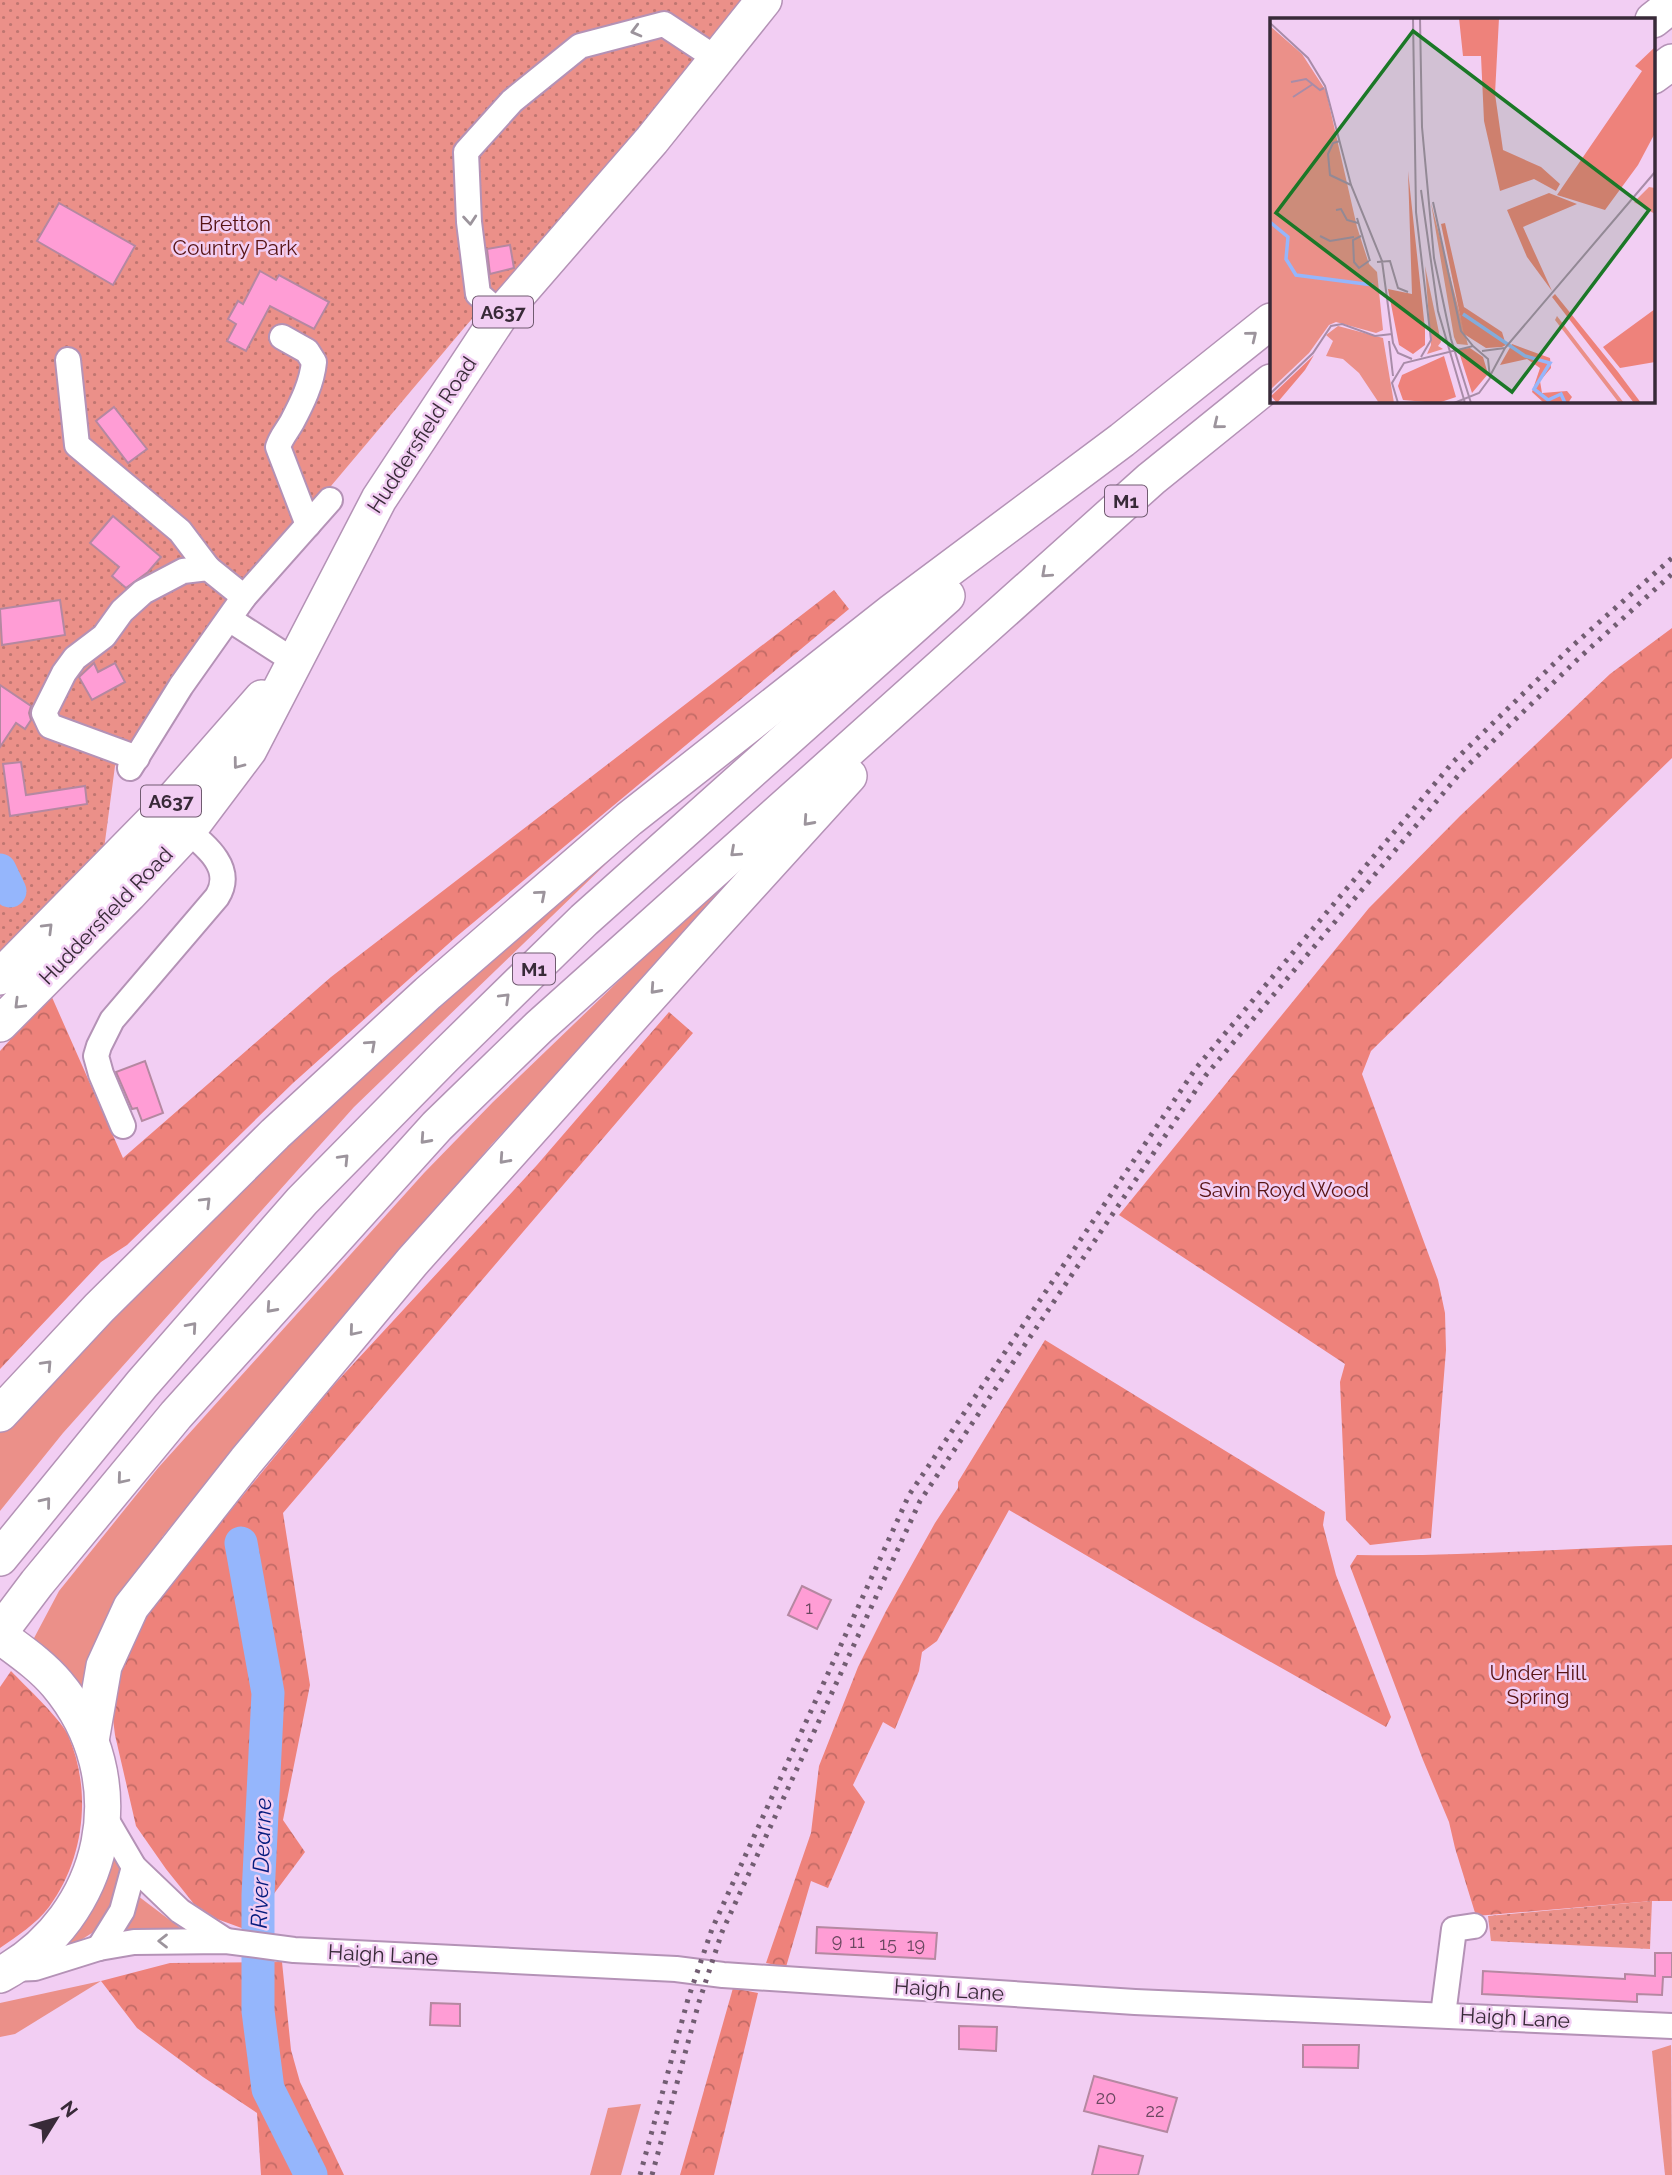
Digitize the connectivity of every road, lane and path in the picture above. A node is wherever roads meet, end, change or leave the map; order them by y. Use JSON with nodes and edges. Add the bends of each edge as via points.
{"nodes":[{"id":1,"x":764,"y":0,"type":"edge"},
{"id":2,"x":1672,"y":5,"type":"edge"},
{"id":3,"x":1654,"y":19,"type":"edge"},
{"id":4,"x":717,"y":59,"type":"junction"},
{"id":5,"x":1672,"y":62,"type":"edge"},
{"id":6,"x":1654,"y":75,"type":"edge"},
{"id":7,"x":501,"y":314,"type":"junction"},
{"id":8,"x":1270,"y":322,"type":"edge"},
{"id":9,"x":282,"y":337,"type":"dead end"},
{"id":10,"x":68,"y":360,"type":"dead end"},
{"id":11,"x":1270,"y":383,"type":"edge"},
{"id":12,"x":1122,"y":440,"type":"junction"},
{"id":13,"x":330,"y":500,"type":"dead end"},
{"id":14,"x":308,"y":525,"type":"junction"},
{"id":15,"x":208,"y":568,"type":"junction"},
{"id":16,"x":244,"y":597,"type":"junction"},
{"id":17,"x":229,"y":619,"type":"junction"},
{"id":18,"x":986,"y":626,"type":"junction"},
{"id":19,"x":294,"y":661,"type":"junction"},
{"id":20,"x":176,"y":820,"type":"junction"},
{"id":21,"x":0,"y":977,"type":"edge"},
{"id":22,"x":0,"y":1024,"type":"edge"},
{"id":23,"x":123,"y":1126,"type":"dead end"},
{"id":24,"x":0,"y":1414,"type":"edge"},
{"id":25,"x":1,"y":1557,"type":"edge"},
{"id":26,"x":0,"y":1634,"type":"edge"},
{"id":27,"x":91,"y":1741,"type":"junction"},
{"id":28,"x":103,"y":1814,"type":"junction"},
{"id":29,"x":134,"y":1867,"type":"junction"},
{"id":30,"x":1474,"y":1926,"type":"dead end"},
{"id":31,"x":232,"y":1942,"type":"junction"},
{"id":32,"x":99,"y":1948,"type":"junction"},
{"id":33,"x":5,"y":1972,"type":"edge"},
{"id":34,"x":1443,"y":2015,"type":"junction"},
{"id":35,"x":1672,"y":2026,"type":"edge"}],
"edges":[{"from":1,"to":4,"type":"highway","name":"Huddersfield Road","number":"A637"},
{"from":2,"to":3,"type":"highway"},
{"from":4,"to":7,"type":"highway","name":"Huddersfield Road","number":"A637"},
{"from":4,"to":7,"type":"street","one_way":true,"via":[[664,24],[580,46],[512,101],[466,152],[478,294]]},
{"from":5,"to":6,"type":"highway"},
{"from":7,"to":19,"type":"highway","name":"Huddersfield Road","number":"A637","via":[[379,499]]},
{"from":12,"to":8,"type":"highway","number":"M1","one_way":true},
{"from":9,"to":14,"type":"street","via":[[307,351],[314,362],[313,376],[278,447]]},
{"from":10,"to":15,"type":"street","via":[[77,445],[180,531]]},
{"from":11,"to":18,"type":"highway","number":"M1","one_way":true,"via":[[1151,479]]},
{"from":24,"to":12,"type":"highway","number":"M1","one_way":true,"via":[[265,1143],[429,992],[629,819],[893,611]]},
{"from":25,"to":12,"type":"highway","number":"M1","one_way":true,"via":[[142,1384],[302,1201],[444,1058],[584,920]]},
{"from":13,"to":14,"type":"street"},
{"from":14,"to":16,"type":"street"},
{"from":15,"to":16,"type":"street"},
{"from":15,"to":17,"type":"street","via":[[183,571],[143,592],[122,611],[104,636],[75,658],[64,673],[44,713],[50,726],[134,763]]},
{"from":16,"to":17,"type":"street"},
{"from":17,"to":19,"type":"street"},
{"from":18,"to":26,"type":"highway","number":"M1","one_way":true,"via":[[539,1027],[437,1126],[176,1415]]},
{"from":18,"to":27,"type":"highway","number":"M1","one_way":true,"via":[[412,1262],[246,1461],[131,1607],[104,1666]]},
{"from":19,"to":20,"type":"highway","name":"Huddersfield Road","number":"A637"},
{"from":21,"to":20,"type":"highway","name":"Huddersfield Road","number":"A637","one_way":true},
{"from":20,"to":22,"type":"highway","name":"Huddersfield Road","one_way":true,"via":[[129,894]]},
{"from":20,"to":23,"type":"street","via":[[219,862],[224,879],[217,897],[112,1020],[99,1046],[96,1056],[101,1074]]},
{"from":26,"to":27,"type":"highway","via":[[57,1684]]},
{"from":27,"to":28,"type":"highway"},
{"from":28,"to":29,"type":"street","name":"Haigh Lane"},
{"from":28,"to":33,"type":"highway","via":[[94,1864],[77,1903],[37,1951]]},
{"from":29,"to":31,"type":"street","name":"Haigh Lane","via":[[180,1911]]},
{"from":29,"to":32,"type":"street","via":[[122,1911]]},
{"from":30,"to":34,"type":"street","via":[[1454,1929]]},
{"from":31,"to":32,"type":"street","name":"Haigh Lane","one_way":true,"via":[[142,1942]]},
{"from":31,"to":34,"type":"street","name":"Haigh Lane","via":[[280,1949],[648,1967],[1135,2002]]},
{"from":32,"to":33,"type":"street","name":"Haigh Lane","via":[[36,1968]]},
{"from":34,"to":35,"type":"street","name":"Haigh Lane"}]}
